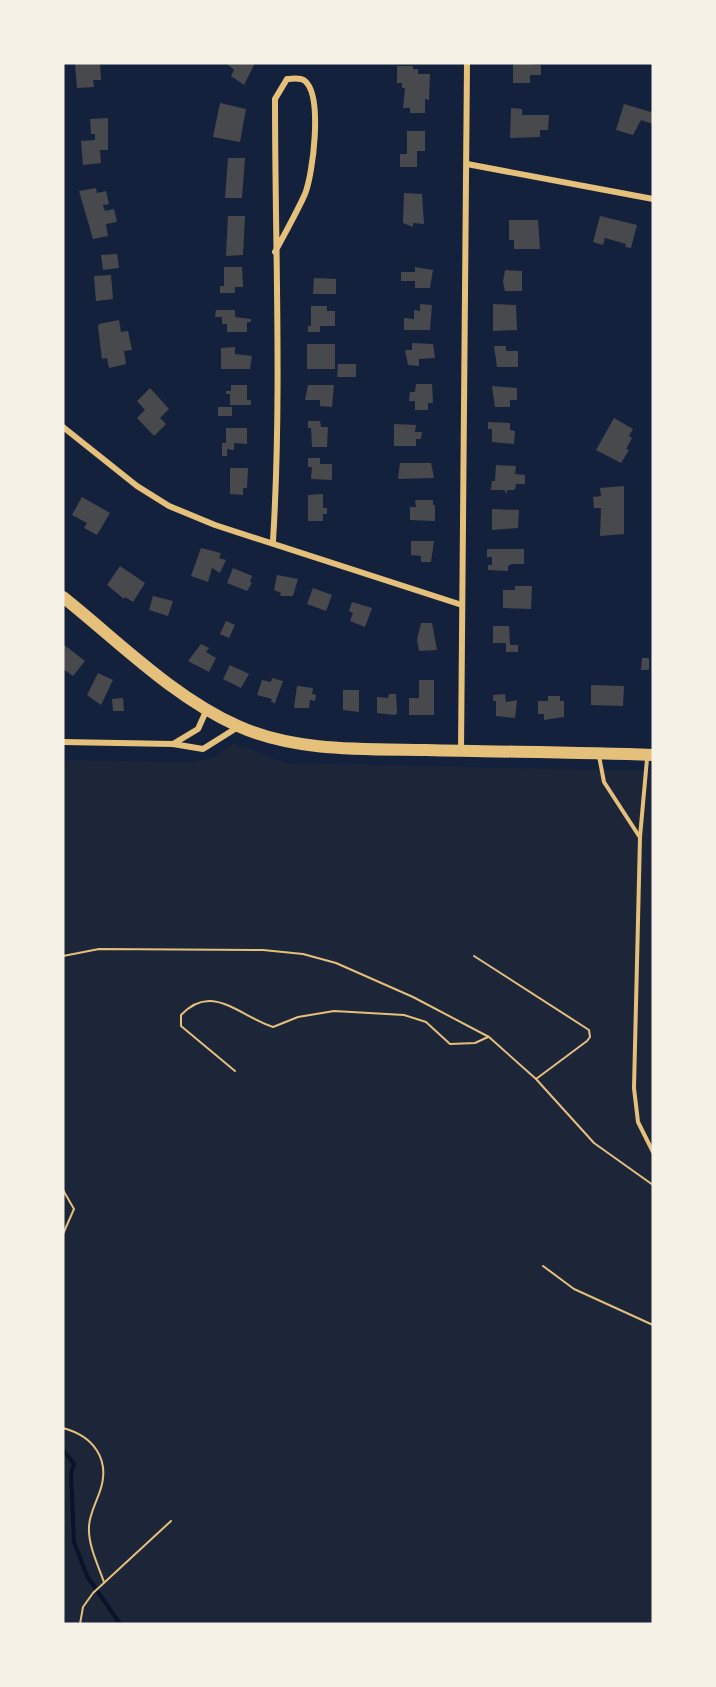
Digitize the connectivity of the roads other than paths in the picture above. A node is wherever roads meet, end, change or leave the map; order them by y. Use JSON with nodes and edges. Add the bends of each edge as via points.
{"nodes":[{"id":1,"x":467,"y":63,"type":"edge"},
{"id":2,"x":467,"y":164,"type":"junction"},
{"id":3,"x":653,"y":199,"type":"edge"},
{"id":4,"x":275,"y":252,"type":"junction"},
{"id":5,"x":63,"y":427,"type":"edge"},
{"id":6,"x":273,"y":542,"type":"junction"},
{"id":7,"x":63,"y":597,"type":"edge"},
{"id":8,"x":462,"y":605,"type":"junction"},
{"id":9,"x":207,"y":709,"type":"junction"},
{"id":10,"x":239,"y":727,"type":"junction"},
{"id":11,"x":63,"y":742,"type":"edge"},
{"id":12,"x":172,"y":744,"type":"junction"},
{"id":13,"x":462,"y":751,"type":"junction"},
{"id":14,"x":599,"y":754,"type":"junction"},
{"id":15,"x":650,"y":755,"type":"edge"},
{"id":16,"x":640,"y":837,"type":"junction"},
{"id":17,"x":653,"y":1152,"type":"edge"}],
"edges":[{"from":1,"to":2,"type":"street"},
{"from":2,"to":3,"type":"street"},
{"from":2,"to":8,"type":"street"},
{"from":4,"to":4,"type":"street","via":[[275,99],[287,79],[298,78],[305,81],[312,95],[314,144],[305,193]]},
{"from":4,"to":6,"type":"street","via":[[278,456]]},
{"from":5,"to":6,"type":"street","via":[[137,486],[169,506]]},
{"from":6,"to":8,"type":"street"},
{"from":7,"to":9,"type":"main road"},
{"from":8,"to":13,"type":"street"},
{"from":9,"to":10,"type":"main road"},
{"from":9,"to":12,"type":"street","via":[[198,729]]},
{"from":10,"to":12,"type":"street","via":[[203,749]]},
{"from":10,"to":13,"type":"main road","via":[[289,741],[348,748]]},
{"from":11,"to":12,"type":"street"},
{"from":13,"to":14,"type":"main road"},
{"from":14,"to":15,"type":"main road"},
{"from":14,"to":16,"type":"lane","via":[[604,782]]},
{"from":15,"to":16,"type":"lane"},
{"from":16,"to":17,"type":"lane","via":[[634,1103],[638,1122]]}]}
